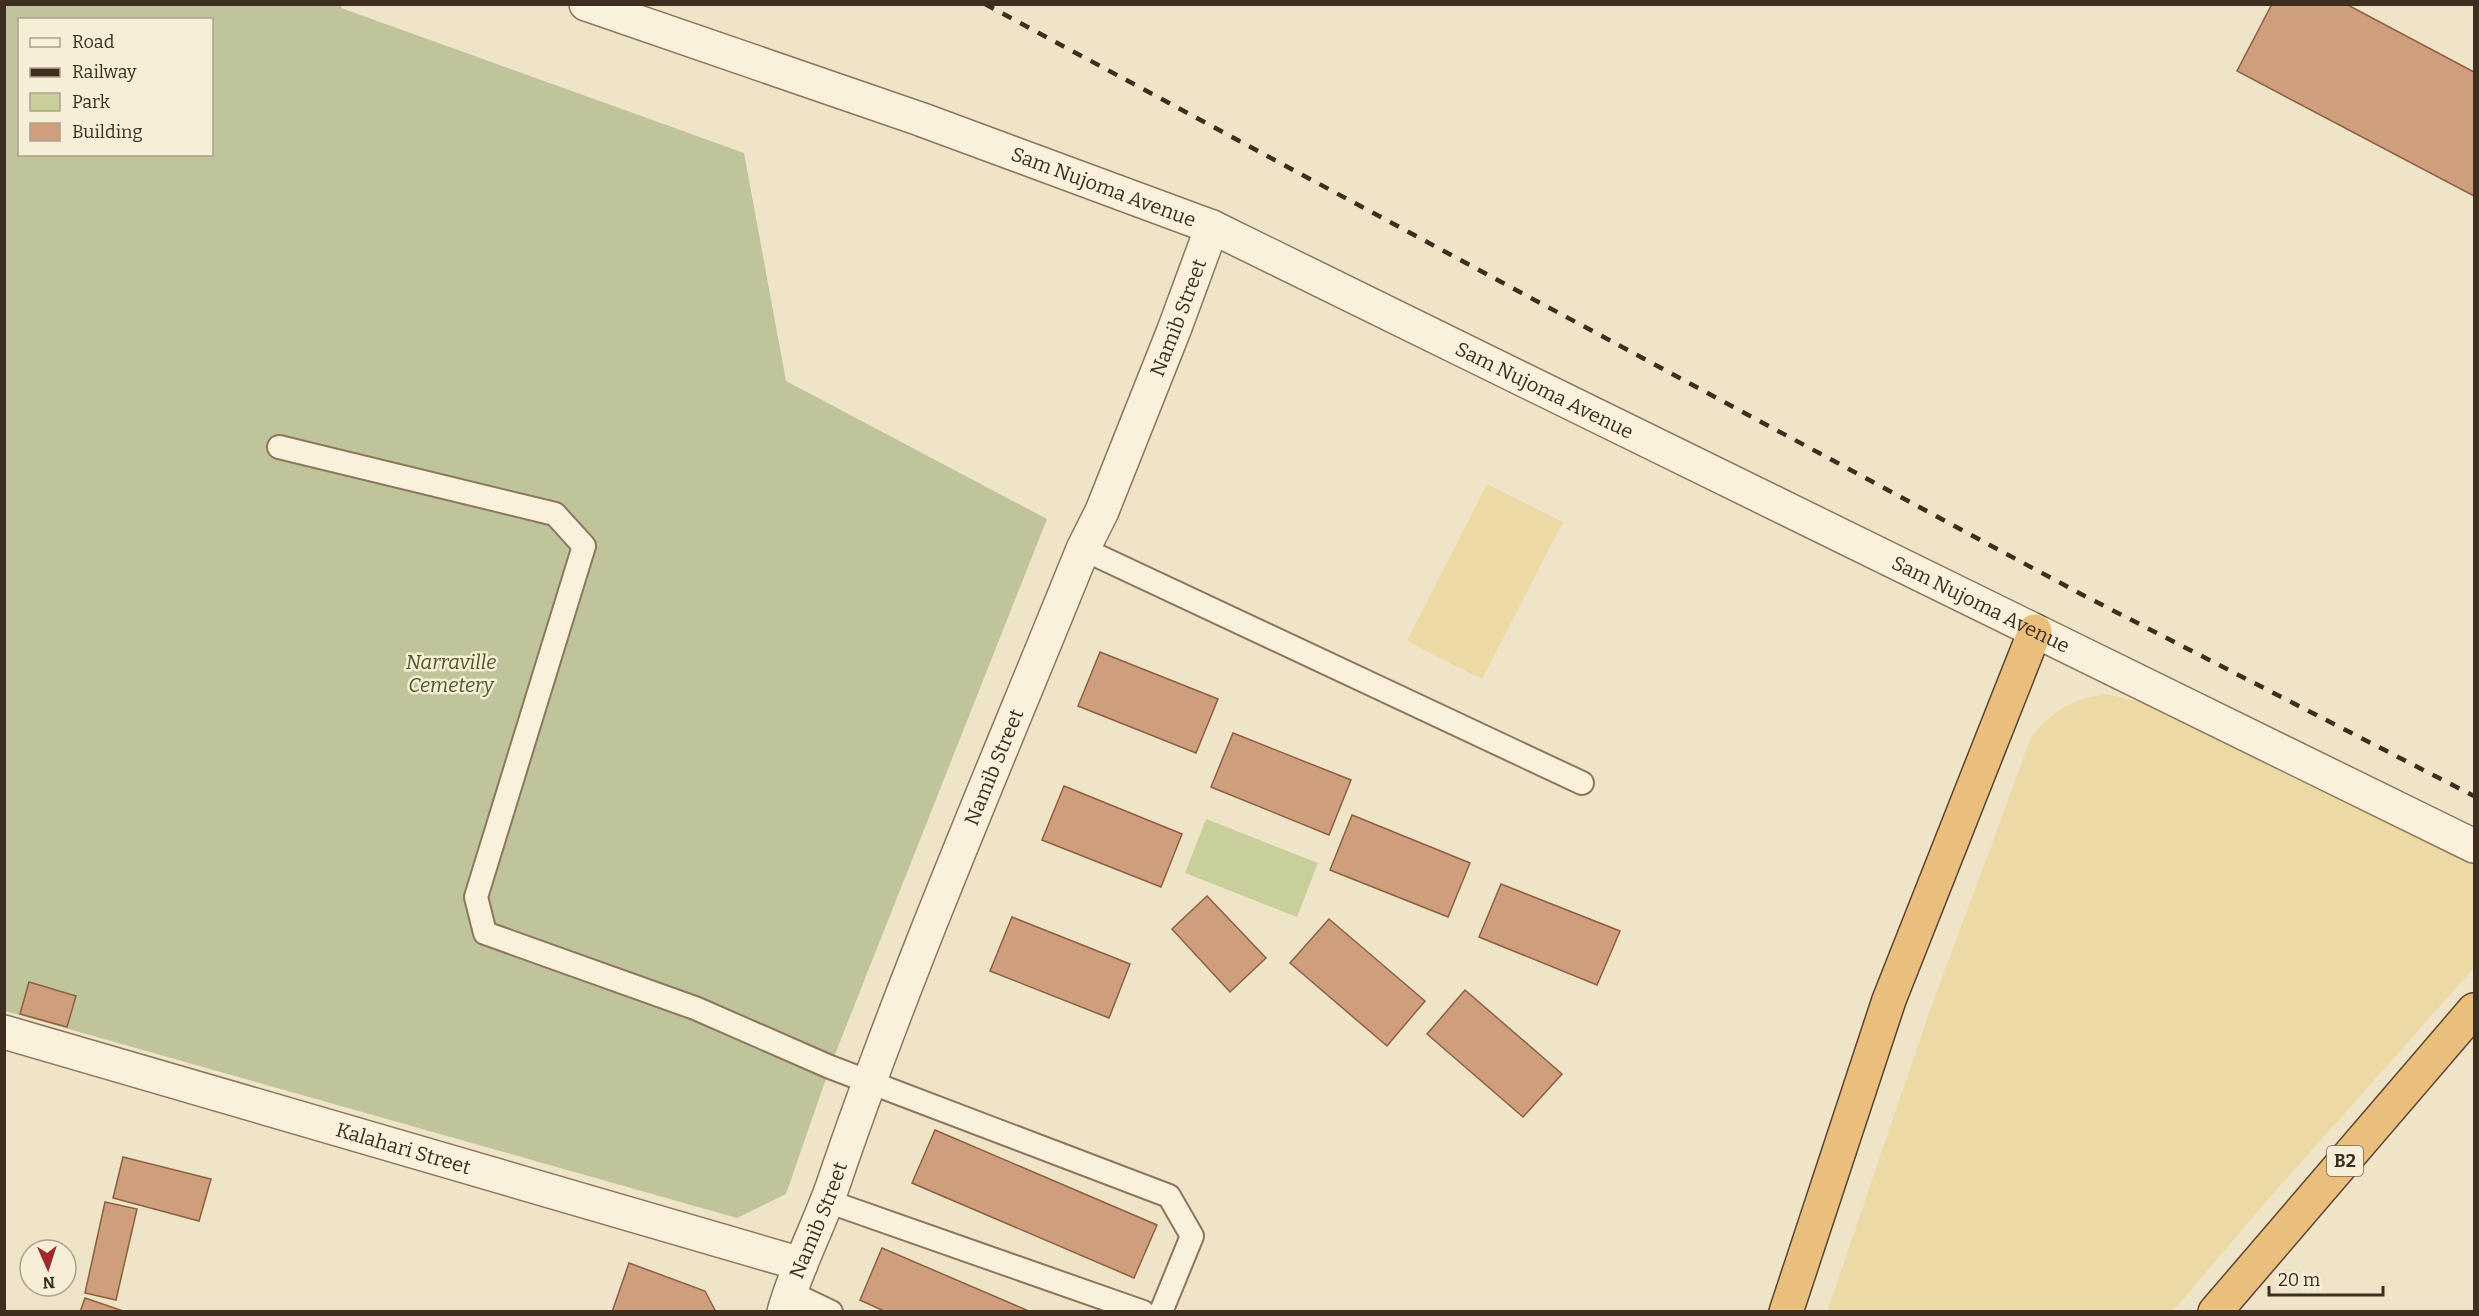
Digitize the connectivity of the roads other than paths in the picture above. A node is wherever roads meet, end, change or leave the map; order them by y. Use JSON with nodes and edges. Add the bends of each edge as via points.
{"nodes":[{"id":1,"x":586,"y":4,"type":"edge"},
{"id":2,"x":1212,"y":227,"type":"junction"},
{"id":3,"x":279,"y":447,"type":"dead end"},
{"id":4,"x":1083,"y":549,"type":"junction"},
{"id":5,"x":2035,"y":631,"type":"junction"},
{"id":6,"x":1582,"y":783,"type":"dead end"},
{"id":7,"x":2475,"y":846,"type":"edge"},
{"id":8,"x":2475,"y":1010,"type":"edge"},
{"id":9,"x":4,"y":1032,"type":"edge"},
{"id":10,"x":868,"y":1081,"type":"junction"},
{"id":11,"x":827,"y":1201,"type":"junction"},
{"id":12,"x":792,"y":1289,"type":"edge"},
{"id":13,"x":831,"y":1311,"type":"edge"},
{"id":14,"x":1143,"y":1311,"type":"edge"},
{"id":15,"x":1161,"y":1311,"type":"edge"},
{"id":16,"x":1786,"y":1311,"type":"edge"},
{"id":17,"x":2215,"y":1311,"type":"edge"}],
"edges":[{"from":1,"to":2,"type":"street","name":"Sam Nujoma Avenue","via":[[920,119]]},
{"from":2,"to":4,"type":"street","name":"Namib Street","via":[[1102,511]]},
{"from":2,"to":5,"type":"street","name":"Sam Nujoma Avenue"},
{"from":3,"to":10,"type":"lane","via":[[555,514],[584,546],[476,897],[485,933],[694,1008]]},
{"from":4,"to":6,"type":"lane"},
{"from":4,"to":10,"type":"street","name":"Namib Street"},
{"from":5,"to":7,"type":"street","name":"Sam Nujoma Avenue"},
{"from":5,"to":16,"type":"highway","via":[[1889,1000]]},
{"from":8,"to":17,"type":"highway","number":"B2"},
{"from":9,"to":12,"type":"street","name":"Kalahari Street"},
{"from":10,"to":11,"type":"street","name":"Namib Street"},
{"from":10,"to":15,"type":"lane","via":[[1169,1196],[1192,1236]]},
{"from":11,"to":12,"type":"street","name":"Namib Street"},
{"from":11,"to":14,"type":"lane"},
{"from":12,"to":13,"type":"lane"}]}
